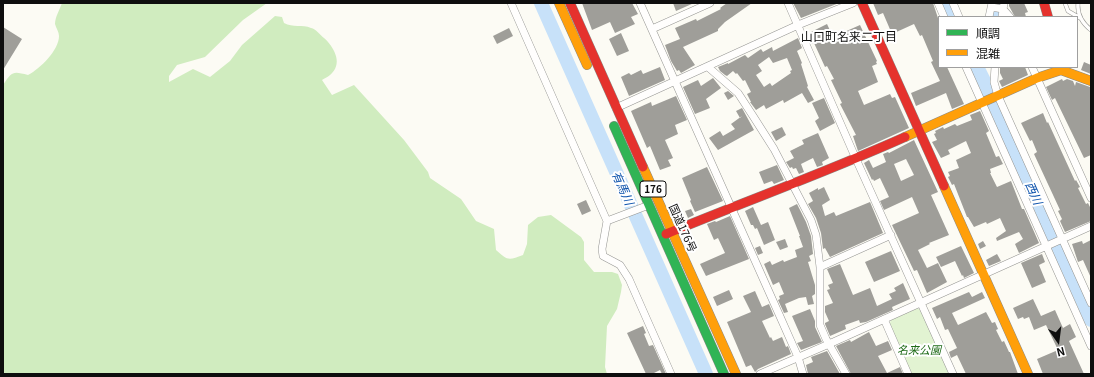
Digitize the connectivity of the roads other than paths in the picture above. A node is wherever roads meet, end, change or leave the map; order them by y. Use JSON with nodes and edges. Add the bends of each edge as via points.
{"nodes":[{"id":1,"x":511,"y":3,"type":"edge"},
{"id":2,"x":559,"y":3,"type":"edge"},
{"id":3,"x":570,"y":3,"type":"edge"},
{"id":4,"x":640,"y":3,"type":"edge"},
{"id":5,"x":710,"y":3,"type":"edge"},
{"id":6,"x":788,"y":3,"type":"edge"},
{"id":7,"x":854,"y":3,"type":"edge"},
{"id":8,"x":862,"y":3,"type":"edge"},
{"id":9,"x":938,"y":3,"type":"edge"},
{"id":10,"x":953,"y":3,"type":"edge"},
{"id":11,"x":1044,"y":3,"type":"edge"},
{"id":12,"x":1078,"y":3,"type":"edge"},
{"id":13,"x":1064,"y":4,"type":"edge"},
{"id":14,"x":992,"y":6,"type":"edge"},
{"id":15,"x":1003,"y":10,"type":"edge"},
{"id":16,"x":944,"y":16,"type":"edge"},
{"id":17,"x":959,"y":16,"type":"edge"},
{"id":18,"x":989,"y":16,"type":"edge"},
{"id":19,"x":1048,"y":16,"type":"edge"},
{"id":20,"x":1077,"y":16,"type":"edge"},
{"id":21,"x":1080,"y":18,"type":"joint"},
{"id":22,"x":798,"y":25,"type":"junction"},
{"id":23,"x":652,"y":29,"type":"junction"},
{"id":24,"x":1091,"y":30,"type":"edge"},
{"id":25,"x":708,"y":67,"type":"junction"},
{"id":26,"x":966,"y":68,"type":"edge"},
{"id":27,"x":995,"y":68,"type":"edge"},
{"id":28,"x":1032,"y":68,"type":"edge"},
{"id":29,"x":1061,"y":68,"type":"edge"},
{"id":30,"x":591,"y":74,"type":"dead end"},
{"id":31,"x":1037,"y":78,"type":"junction"},
{"id":32,"x":674,"y":81,"type":"junction"},
{"id":33,"x":1091,"y":81,"type":"edge"},
{"id":34,"x":997,"y":96,"type":"junction"},
{"id":35,"x":983,"y":102,"type":"junction"},
{"id":36,"x":616,"y":108,"type":"junction"},
{"id":37,"x":610,"y":118,"type":"dead end"},
{"id":38,"x":920,"y":130,"type":"junction"},
{"id":39,"x":856,"y":159,"type":"junction"},
{"id":40,"x":793,"y":184,"type":"junction"},
{"id":41,"x":1091,"y":198,"type":"edge"},
{"id":42,"x":645,"y":206,"type":"junction"},
{"id":43,"x":731,"y":207,"type":"junction"},
{"id":44,"x":608,"y":221,"type":"junction"},
{"id":45,"x":1091,"y":226,"type":"edge"},
{"id":46,"x":672,"y":232,"type":"junction"},
{"id":47,"x":662,"y":236,"type":"junction"},
{"id":48,"x":891,"y":236,"type":"junction"},
{"id":49,"x":1062,"y":239,"type":"junction"},
{"id":50,"x":1047,"y":246,"type":"junction"},
{"id":51,"x":820,"y":267,"type":"junction"},
{"id":52,"x":984,"y":274,"type":"junction"},
{"id":53,"x":922,"y":302,"type":"junction"},
{"id":54,"x":1091,"y":303,"type":"edge"},
{"id":55,"x":884,"y":319,"type":"junction"},
{"id":56,"x":829,"y":344,"type":"junction"},
{"id":57,"x":1091,"y":346,"type":"edge"},
{"id":58,"x":798,"y":357,"type":"junction"},
{"id":59,"x":671,"y":374,"type":"edge"},
{"id":60,"x":724,"y":374,"type":"edge"},
{"id":61,"x":736,"y":374,"type":"edge"},
{"id":62,"x":760,"y":374,"type":"edge"},
{"id":63,"x":803,"y":374,"type":"edge"},
{"id":64,"x":846,"y":374,"type":"edge"},
{"id":65,"x":908,"y":374,"type":"edge"},
{"id":66,"x":953,"y":374,"type":"edge"},
{"id":67,"x":1028,"y":374,"type":"edge"}],
"edges":[{"from":1,"to":44,"type":"street"},
{"from":2,"to":30,"type":"main road"},
{"from":3,"to":36,"type":"main road","name":"国道176号","number":"176"},
{"from":4,"to":23,"type":"street"},
{"from":5,"to":23,"type":"street"},
{"from":6,"to":22,"type":"street"},
{"from":7,"to":22,"type":"street"},
{"from":8,"to":38,"type":"main road"},
{"from":9,"to":16,"type":"street"},
{"from":10,"to":17,"type":"street"},
{"from":11,"to":19,"type":"main road"},
{"from":12,"to":21,"type":"lane"},
{"from":13,"to":20,"type":"lane","via":[[1068,11]]},
{"from":14,"to":15,"type":"street"},
{"from":14,"to":18,"type":"street"},
{"from":21,"to":24,"type":"lane"},
{"from":22,"to":25,"type":"street"},
{"from":22,"to":39,"type":"street"},
{"from":23,"to":32,"type":"street"},
{"from":25,"to":32,"type":"street"},
{"from":25,"to":40,"type":"street","via":[[738,93]]},
{"from":26,"to":35,"type":"street"},
{"from":27,"to":34,"type":"street"},
{"from":28,"to":31,"type":"street"},
{"from":29,"to":31,"type":"main road"},
{"from":29,"to":33,"type":"main road"},
{"from":31,"to":34,"type":"main road"},
{"from":31,"to":41,"type":"street"},
{"from":32,"to":36,"type":"street"},
{"from":32,"to":43,"type":"street"},
{"from":34,"to":35,"type":"main road"},
{"from":34,"to":49,"type":"street"},
{"from":35,"to":38,"type":"main road"},
{"from":35,"to":50,"type":"street"},
{"from":36,"to":46,"type":"main road","name":"国道176号","number":"176"},
{"from":37,"to":42,"type":"main road","name":"国道176号","number":"176"},
{"from":38,"to":39,"type":"main road"},
{"from":38,"to":52,"type":"main road"},
{"from":39,"to":40,"type":"main road"},
{"from":39,"to":48,"type":"street"},
{"from":40,"to":43,"type":"main road"},
{"from":40,"to":51,"type":"street","via":[[814,228]]},
{"from":42,"to":44,"type":"street"},
{"from":42,"to":47,"type":"main road","name":"国道176号","number":"176"},
{"from":43,"to":46,"type":"main road"},
{"from":43,"to":58,"type":"street"},
{"from":44,"to":59,"type":"street","via":[[603,256],[620,265],[629,279]]},
{"from":45,"to":49,"type":"street"},
{"from":46,"to":47,"type":"main road"},
{"from":46,"to":61,"type":"main road","name":"国道176号","number":"176"},
{"from":47,"to":60,"type":"main road","name":"国道176号","number":"176"},
{"from":48,"to":51,"type":"street"},
{"from":48,"to":53,"type":"street"},
{"from":49,"to":50,"type":"street"},
{"from":49,"to":54,"type":"street"},
{"from":50,"to":52,"type":"street"},
{"from":50,"to":57,"type":"street"},
{"from":51,"to":56,"type":"street","via":[[820,324]]},
{"from":52,"to":53,"type":"street"},
{"from":52,"to":67,"type":"main road"},
{"from":53,"to":55,"type":"street"},
{"from":53,"to":66,"type":"street"},
{"from":55,"to":56,"type":"street"},
{"from":55,"to":65,"type":"street"},
{"from":56,"to":58,"type":"street"},
{"from":56,"to":64,"type":"street"},
{"from":58,"to":62,"type":"street"},
{"from":58,"to":63,"type":"street"}]}
